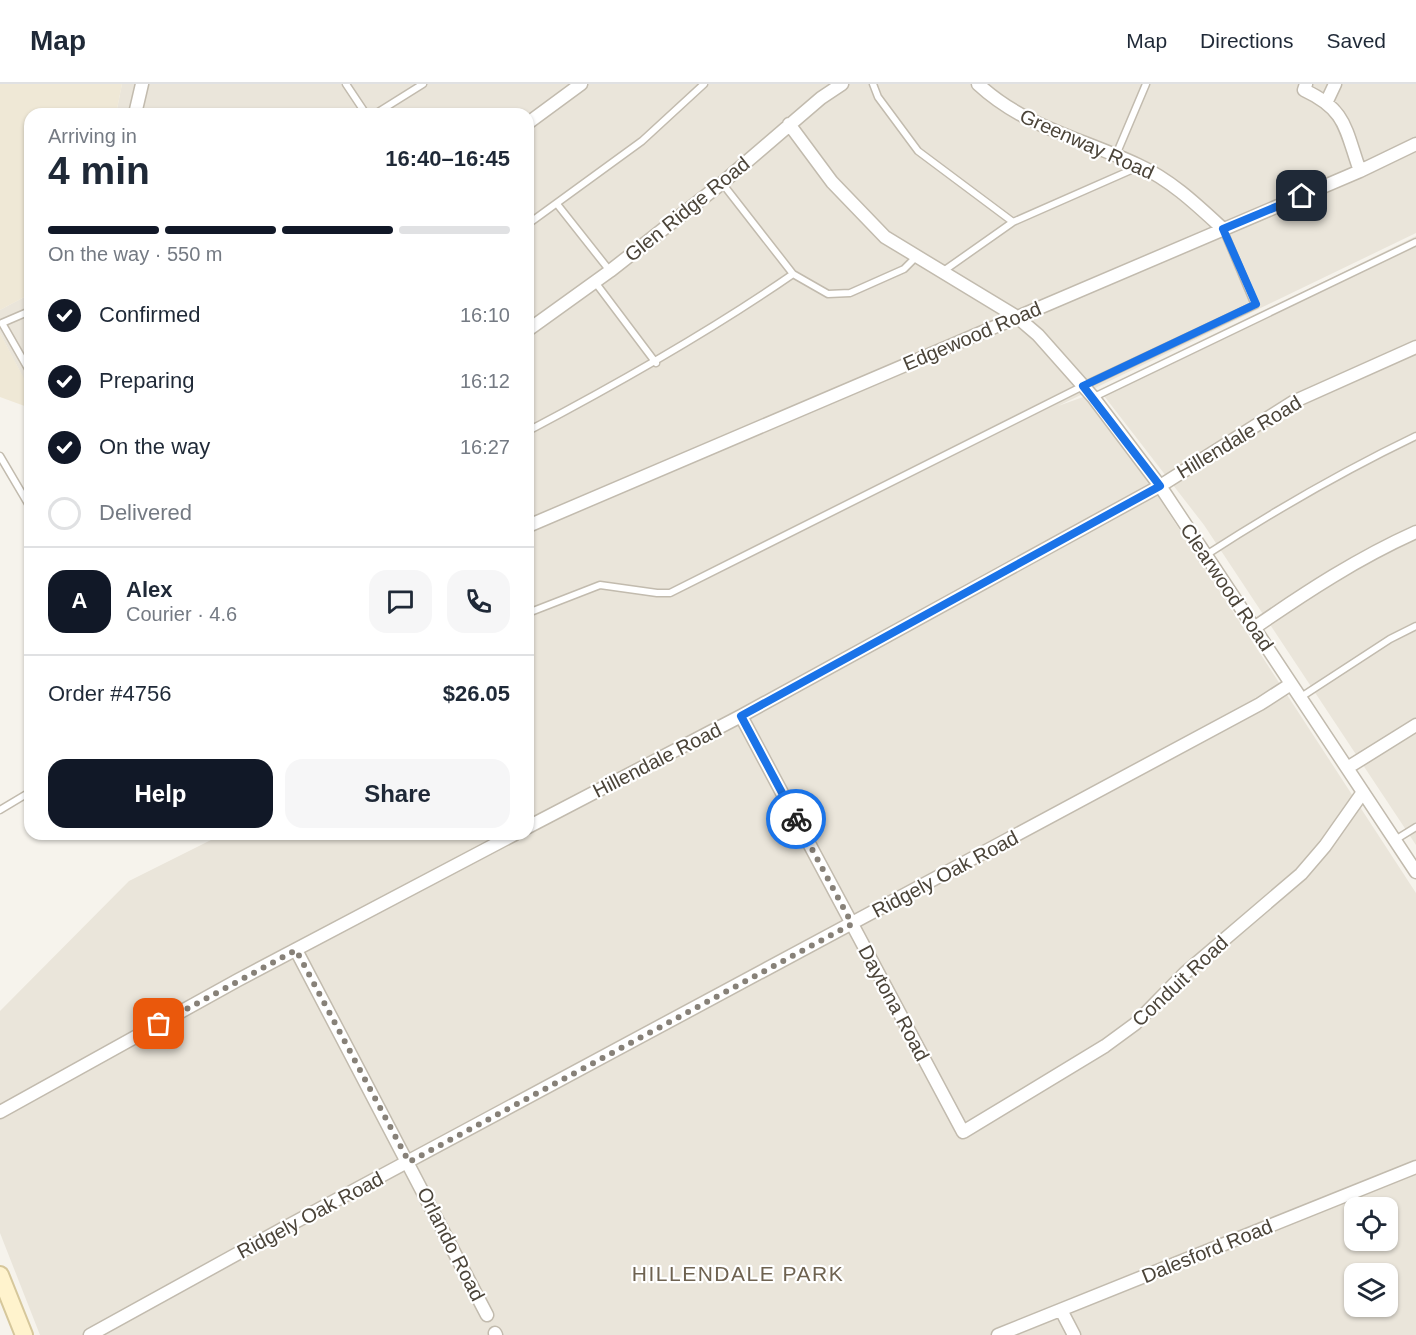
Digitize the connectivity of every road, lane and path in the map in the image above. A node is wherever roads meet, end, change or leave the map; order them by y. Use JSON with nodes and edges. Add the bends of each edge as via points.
{"nodes":[{"id":1,"x":142,"y":84,"type":"edge"},
{"id":2,"x":346,"y":84,"type":"edge"},
{"id":3,"x":423,"y":84,"type":"edge"},
{"id":4,"x":581,"y":84,"type":"edge"},
{"id":5,"x":842,"y":84,"type":"edge"},
{"id":6,"x":873,"y":84,"type":"edge"},
{"id":7,"x":978,"y":84,"type":"edge"},
{"id":8,"x":1146,"y":84,"type":"edge"},
{"id":9,"x":1306,"y":84,"type":"edge"},
{"id":10,"x":1335,"y":84,"type":"edge"},
{"id":11,"x":702,"y":85,"type":"edge"},
{"id":12,"x":1327,"y":101,"type":"junction"},
{"id":13,"x":136,"y":108,"type":"edge"},
{"id":14,"x":362,"y":108,"type":"edge"},
{"id":15,"x":385,"y":108,"type":"edge"},
{"id":16,"x":534,"y":119,"type":"edge"},
{"id":17,"x":789,"y":124,"type":"junction"},
{"id":18,"x":1416,"y":144,"type":"edge"},
{"id":19,"x":1116,"y":155,"type":"junction"},
{"id":20,"x":1140,"y":166,"type":"junction"},
{"id":21,"x":1360,"y":171,"type":"junction"},
{"id":22,"x":722,"y":183,"type":"junction"},
{"id":23,"x":557,"y":204,"type":"junction"},
{"id":24,"x":534,"y":220,"type":"edge"},
{"id":25,"x":1013,"y":222,"type":"junction"},
{"id":26,"x":1223,"y":229,"type":"junction"},
{"id":27,"x":1416,"y":242,"type":"edge"},
{"id":28,"x":916,"y":257,"type":"junction"},
{"id":29,"x":610,"y":271,"type":"junction"},
{"id":30,"x":942,"y":273,"type":"junction"},
{"id":31,"x":793,"y":274,"type":"junction"},
{"id":32,"x":595,"y":282,"type":"junction"},
{"id":33,"x":24,"y":313,"type":"edge"},
{"id":34,"x":1017,"y":317,"type":"junction"},
{"id":35,"x":534,"y":326,"type":"edge"},
{"id":36,"x":1416,"y":347,"type":"edge"},
{"id":37,"x":24,"y":362,"type":"edge"},
{"id":38,"x":656,"y":363,"type":"junction"},
{"id":39,"x":1083,"y":386,"type":"junction"},
{"id":40,"x":1093,"y":397,"type":"junction"},
{"id":41,"x":534,"y":428,"type":"edge"},
{"id":42,"x":1416,"y":436,"type":"edge"},
{"id":43,"x":0,"y":456,"type":"edge"},
{"id":44,"x":1160,"y":486,"type":"junction"},
{"id":45,"x":24,"y":497,"type":"edge"},
{"id":46,"x":534,"y":523,"type":"edge"},
{"id":47,"x":1416,"y":532,"type":"edge"},
{"id":48,"x":1206,"y":555,"type":"junction"},
{"id":49,"x":534,"y":611,"type":"edge"},
{"id":50,"x":1416,"y":626,"type":"edge"},
{"id":51,"x":1254,"y":628,"type":"junction"},
{"id":52,"x":1291,"y":684,"type":"junction"},
{"id":53,"x":1300,"y":697,"type":"junction"},
{"id":54,"x":741,"y":716,"type":"junction"},
{"id":55,"x":1416,"y":725,"type":"edge"},
{"id":56,"x":1347,"y":768,"type":"junction"},
{"id":57,"x":1363,"y":792,"type":"junction"},
{"id":58,"x":24,"y":796,"type":"edge"},
{"id":59,"x":0,"y":810,"type":"edge"},
{"id":60,"x":534,"y":824,"type":"edge"},
{"id":61,"x":1416,"y":827,"type":"edge"},
{"id":62,"x":504,"y":840,"type":"edge"},
{"id":63,"x":1395,"y":840,"type":"junction"},
{"id":64,"x":1416,"y":872,"type":"edge"},
{"id":65,"x":852,"y":924,"type":"junction"},
{"id":66,"x":296,"y":950,"type":"junction"},
{"id":67,"x":0,"y":1112,"type":"edge"},
{"id":68,"x":963,"y":1131,"type":"joint"},
{"id":69,"x":409,"y":1162,"type":"junction"},
{"id":70,"x":1416,"y":1167,"type":"edge"},
{"id":71,"x":0,"y":1275,"type":"edge"},
{"id":72,"x":1061,"y":1311,"type":"junction"},
{"id":73,"x":487,"y":1315,"type":"dead end"},
{"id":74,"x":24,"y":1335,"type":"edge"},
{"id":75,"x":90,"y":1335,"type":"edge"},
{"id":76,"x":998,"y":1335,"type":"edge"},
{"id":77,"x":1074,"y":1335,"type":"edge"}],
"edges":[{"from":1,"to":13,"type":"street"},
{"from":2,"to":14,"type":"lane"},
{"from":3,"to":15,"type":"lane"},
{"from":4,"to":16,"type":"street"},
{"from":5,"to":17,"type":"street","name":"Glen Ridge Road"},
{"from":6,"to":25,"type":"lane","via":[[878,97],[918,151]]},
{"from":7,"to":19,"type":"street","name":"Greenway Road","via":[[1020,116],[1045,129]]},
{"from":8,"to":19,"type":"lane"},
{"from":9,"to":12,"type":"street","via":[[1304,90]]},
{"from":10,"to":12,"type":"street"},
{"from":11,"to":23,"type":"lane","via":[[642,141]]},
{"from":12,"to":21,"type":"street","via":[[1340,114]]},
{"from":17,"to":22,"type":"street","name":"Glen Ridge Road"},
{"from":17,"to":28,"type":"street","name":"Clearwood Road","via":[[857,210],[885,237]]},
{"from":18,"to":21,"type":"street","name":"Edgewood Road"},
{"from":19,"to":20,"type":"street","name":"Greenway Road"},
{"from":20,"to":25,"type":"lane"},
{"from":20,"to":26,"type":"street","name":"Greenway Road","via":[[1180,190]]},
{"from":21,"to":26,"type":"street","name":"Edgewood Road"},
{"from":22,"to":29,"type":"street","name":"Glen Ridge Road"},
{"from":22,"to":31,"type":"lane"},
{"from":23,"to":24,"type":"lane"},
{"from":23,"to":29,"type":"lane"},
{"from":25,"to":30,"type":"lane"},
{"from":26,"to":34,"type":"street","name":"Edgewood Road"},
{"from":26,"to":39,"type":"lane","via":[[1256,304]]},
{"from":27,"to":40,"type":"lane"},
{"from":28,"to":30,"type":"street","name":"Clearwood Road"},
{"from":28,"to":31,"type":"lane","via":[[904,269],[850,293],[828,294]]},
{"from":29,"to":32,"type":"street","name":"Glen Ridge Road"},
{"from":30,"to":34,"type":"street","name":"Clearwood Road"},
{"from":31,"to":38,"type":"lane"},
{"from":32,"to":35,"type":"street","name":"Glen Ridge Road"},
{"from":32,"to":38,"type":"lane"},
{"from":33,"to":37,"type":"lane","via":[[2,323]]},
{"from":34,"to":39,"type":"street","name":"Clearwood Road"},
{"from":34,"to":46,"type":"street","name":"Edgewood Road"},
{"from":36,"to":44,"type":"street","name":"Hillendale Road","via":[[1293,402]]},
{"from":38,"to":41,"type":"lane"},
{"from":39,"to":40,"type":"street","name":"Clearwood Road"},
{"from":39,"to":49,"type":"lane","via":[[670,593],[600,585]]},
{"from":40,"to":44,"type":"street","name":"Clearwood Road"},
{"from":42,"to":48,"type":"lane","via":[[1335,476]]},
{"from":43,"to":45,"type":"lane"},
{"from":44,"to":48,"type":"street","name":"Clearwood Road"},
{"from":44,"to":54,"type":"street","name":"Hillendale Road"},
{"from":47,"to":51,"type":"street","via":[[1315,586]]},
{"from":48,"to":51,"type":"street","name":"Clearwood Road"},
{"from":50,"to":53,"type":"lane"},
{"from":51,"to":52,"type":"street","name":"Clearwood Road"},
{"from":52,"to":53,"type":"street","name":"Clearwood Road"},
{"from":52,"to":65,"type":"street","name":"Ridgely Oak Road"},
{"from":53,"to":56,"type":"street","name":"Clearwood Road"},
{"from":54,"to":60,"type":"street","name":"Hillendale Road"},
{"from":54,"to":65,"type":"street","name":"Daytona Road"},
{"from":55,"to":56,"type":"street"},
{"from":56,"to":57,"type":"street","name":"Clearwood Road"},
{"from":57,"to":63,"type":"street","name":"Clearwood Road"},
{"from":57,"to":68,"type":"street","name":"Conduit Road","via":[[1301,874],[1185,973],[1135,1024]]},
{"from":58,"to":59,"type":"lane"},
{"from":61,"to":63,"type":"lane"},
{"from":62,"to":66,"type":"street"},
{"from":63,"to":64,"type":"street","name":"Clearwood Road"},
{"from":65,"to":68,"type":"street","name":"Daytona Road"},
{"from":65,"to":69,"type":"street","name":"Ridgely Oak Road"},
{"from":66,"to":67,"type":"street"},
{"from":66,"to":69,"type":"street","name":"Orlando Road"},
{"from":69,"to":73,"type":"street","name":"Orlando Road"},
{"from":69,"to":75,"type":"street","name":"Ridgely Oak Road"},
{"from":70,"to":72,"type":"street","name":"Dalesford Road"},
{"from":71,"to":74,"type":"main road"},
{"from":72,"to":76,"type":"street","name":"Dalesford Road"},
{"from":72,"to":77,"type":"street"}]}
